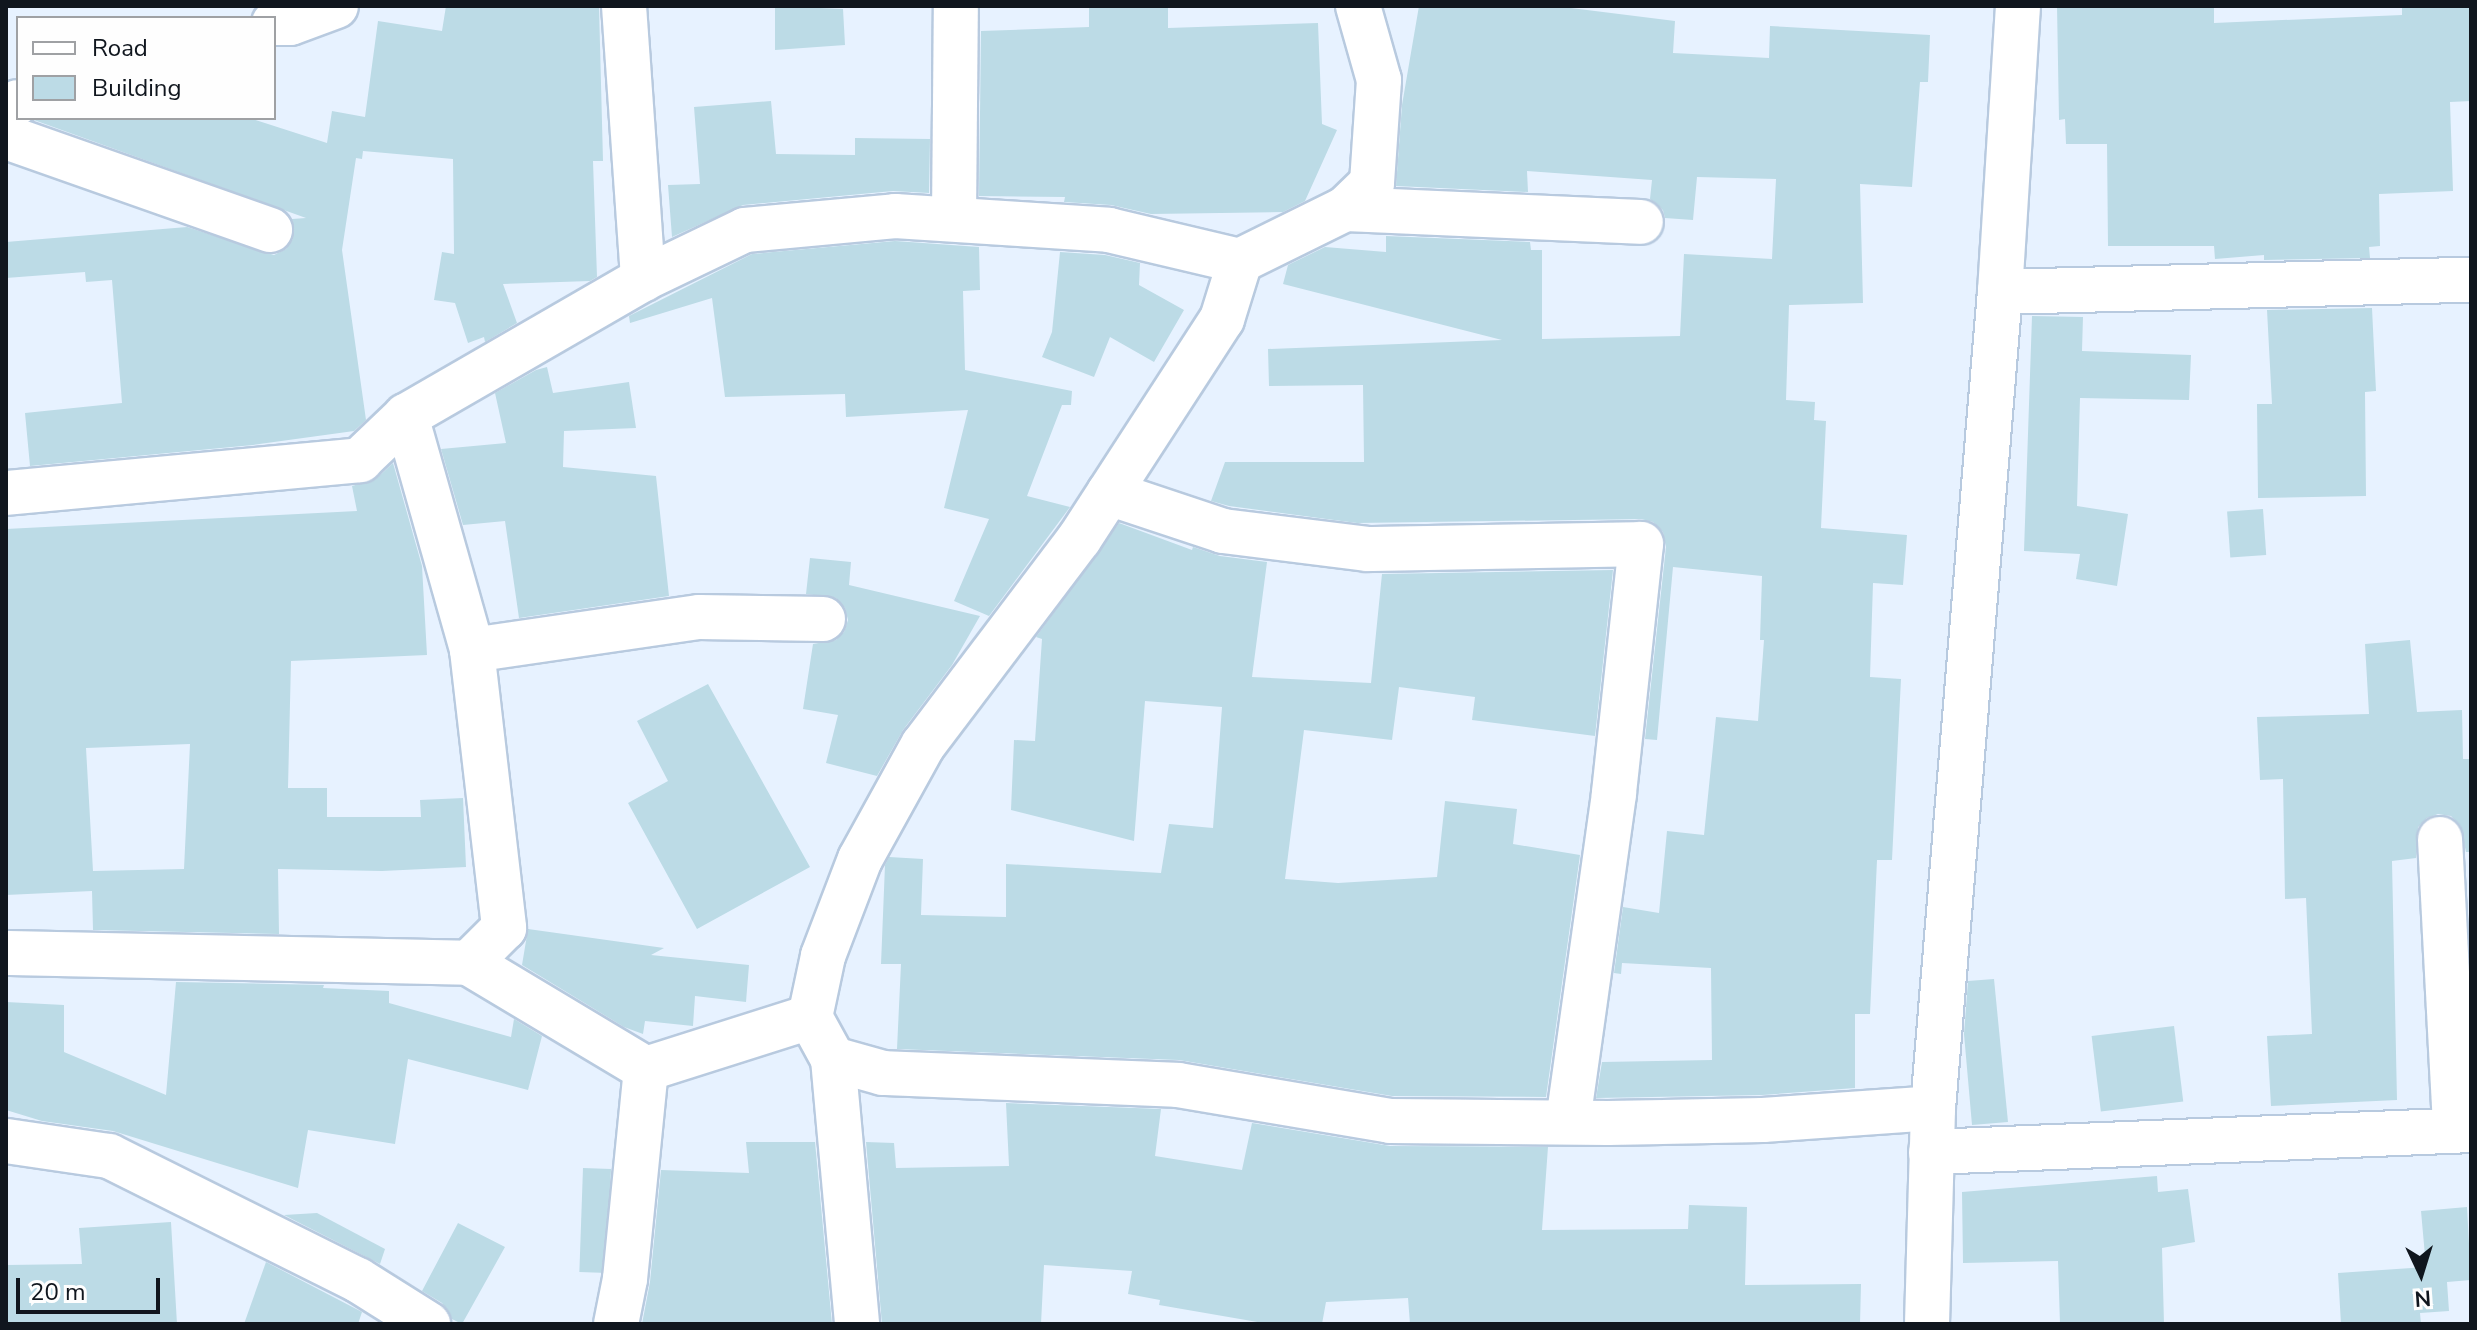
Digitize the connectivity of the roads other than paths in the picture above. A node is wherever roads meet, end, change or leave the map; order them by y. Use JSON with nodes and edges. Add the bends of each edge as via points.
{"nodes":[{"id":1,"x":336,"y":6,"type":"edge"},
{"id":2,"x":624,"y":6,"type":"edge"},
{"id":3,"x":956,"y":6,"type":"edge"},
{"id":4,"x":1358,"y":6,"type":"edge"},
{"id":5,"x":2018,"y":6,"type":"edge"},
{"id":6,"x":276,"y":23,"type":"edge"},
{"id":7,"x":6,"y":137,"type":"edge"},
{"id":8,"x":1345,"y":209,"type":"junction"},
{"id":9,"x":954,"y":219,"type":"junction"},
{"id":10,"x":1641,"y":222,"type":"dead end"},
{"id":11,"x":270,"y":230,"type":"dead end"},
{"id":12,"x":1240,"y":261,"type":"junction"},
{"id":13,"x":643,"y":279,"type":"junction"},
{"id":14,"x":2471,"y":280,"type":"edge"},
{"id":15,"x":2000,"y":292,"type":"junction"},
{"id":16,"x":406,"y":416,"type":"junction"},
{"id":17,"x":6,"y":493,"type":"edge"},
{"id":18,"x":1109,"y":493,"type":"junction"},
{"id":19,"x":823,"y":619,"type":"dead end"},
{"id":20,"x":472,"y":650,"type":"junction"},
{"id":21,"x":2440,"y":839,"type":"dead end"},
{"id":22,"x":6,"y":953,"type":"edge"},
{"id":23,"x":469,"y":963,"type":"junction"},
{"id":24,"x":810,"y":1017,"type":"junction"},
{"id":25,"x":833,"y":1059,"type":"junction"},
{"id":26,"x":646,"y":1069,"type":"junction"},
{"id":27,"x":1933,"y":1108,"type":"junction"},
{"id":28,"x":1568,"y":1121,"type":"junction"},
{"id":29,"x":2463,"y":1130,"type":"edge"},
{"id":30,"x":6,"y":1141,"type":"edge"},
{"id":31,"x":1931,"y":1152,"type":"junction"},
{"id":32,"x":428,"y":1324,"type":"edge"},
{"id":33,"x":616,"y":1324,"type":"edge"},
{"id":34,"x":857,"y":1324,"type":"edge"},
{"id":35,"x":1927,"y":1324,"type":"edge"}],
"edges":[{"from":1,"to":6,"type":"street"},
{"from":2,"to":13,"type":"street"},
{"from":3,"to":9,"type":"street"},
{"from":4,"to":8,"type":"street","via":[[1379,80],[1372,183]]},
{"from":5,"to":15,"type":"street"},
{"from":7,"to":11,"type":"street"},
{"from":8,"to":10,"type":"street"},
{"from":8,"to":12,"type":"street"},
{"from":9,"to":12,"type":"street","via":[[1109,230]]},
{"from":9,"to":13,"type":"street","via":[[895,216],[745,230]]},
{"from":12,"to":18,"type":"street","via":[[1222,319]]},
{"from":13,"to":16,"type":"street"},
{"from":14,"to":15,"type":"street"},
{"from":15,"to":27,"type":"street"},
{"from":16,"to":17,"type":"street","via":[[360,460]]},
{"from":16,"to":20,"type":"street"},
{"from":18,"to":24,"type":"street","via":[[923,745],[860,859],[823,956]]},
{"from":18,"to":28,"type":"street","via":[[1223,531],[1367,549],[1641,544],[1614,794]]},
{"from":19,"to":20,"type":"street","via":[[699,617]]},
{"from":20,"to":23,"type":"street","via":[[504,928]]},
{"from":21,"to":29,"type":"street"},
{"from":22,"to":23,"type":"street"},
{"from":23,"to":26,"type":"street"},
{"from":24,"to":25,"type":"street"},
{"from":24,"to":26,"type":"street"},
{"from":25,"to":28,"type":"street","via":[[883,1073],[1178,1085],[1390,1121]]},
{"from":25,"to":34,"type":"street"},
{"from":26,"to":33,"type":"street"},
{"from":27,"to":28,"type":"street","via":[[1763,1120]]},
{"from":27,"to":31,"type":"street"},
{"from":29,"to":31,"type":"street"},
{"from":30,"to":32,"type":"street","via":[[109,1156],[358,1280]]},
{"from":31,"to":35,"type":"street"}]}
